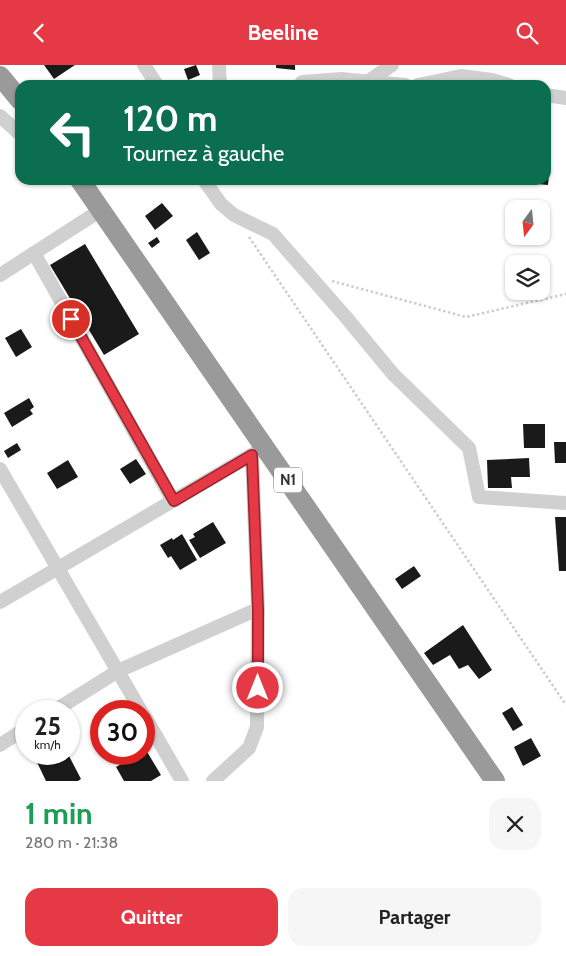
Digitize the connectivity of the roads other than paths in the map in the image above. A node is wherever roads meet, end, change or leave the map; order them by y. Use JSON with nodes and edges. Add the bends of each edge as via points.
{"nodes":[{"id":1,"x":144,"y":65,"type":"edge"},
{"id":2,"x":219,"y":65,"type":"edge"},
{"id":3,"x":392,"y":65,"type":"edge"},
{"id":4,"x":0,"y":76,"type":"edge"},
{"id":5,"x":340,"y":76,"type":"edge"},
{"id":6,"x":154,"y":80,"type":"edge"},
{"id":7,"x":220,"y":80,"type":"edge"},
{"id":8,"x":315,"y":80,"type":"edge"},
{"id":9,"x":358,"y":80,"type":"edge"},
{"id":10,"x":370,"y":80,"type":"edge"},
{"id":11,"x":441,"y":80,"type":"edge"},
{"id":12,"x":492,"y":80,"type":"edge"},
{"id":13,"x":15,"y":94,"type":"edge"},
{"id":14,"x":551,"y":96,"type":"edge"},
{"id":15,"x":566,"y":98,"type":"edge"},
{"id":16,"x":0,"y":117,"type":"edge"},
{"id":17,"x":15,"y":130,"type":"edge"},
{"id":18,"x":84,"y":185,"type":"edge"},
{"id":19,"x":208,"y":185,"type":"edge"},
{"id":20,"x":101,"y":210,"type":"junction"},
{"id":21,"x":34,"y":253,"type":"junction"},
{"id":22,"x":0,"y":275,"type":"edge"},
{"id":23,"x":259,"y":451,"type":"junction"},
{"id":24,"x":0,"y":469,"type":"edge"},
{"id":25,"x":174,"y":501,"type":"junction"},
{"id":26,"x":566,"y":503,"type":"edge"},
{"id":27,"x":58,"y":568,"type":"junction"},
{"id":28,"x":0,"y":602,"type":"edge"},
{"id":29,"x":258,"y":609,"type":"junction"},
{"id":30,"x":118,"y":671,"type":"junction"},
{"id":31,"x":72,"y":700,"type":"edge"},
{"id":32,"x":135,"y":700,"type":"edge"},
{"id":33,"x":155,"y":734,"type":"edge"},
{"id":34,"x":15,"y":735,"type":"edge"},
{"id":35,"x":0,"y":745,"type":"edge"},
{"id":36,"x":490,"y":779,"type":"edge"},
{"id":37,"x":182,"y":781,"type":"edge"},
{"id":38,"x":213,"y":781,"type":"edge"}],
"edges":[{"from":1,"to":6,"type":"street"},
{"from":2,"to":7,"type":"street"},
{"from":3,"to":10,"type":"street"},
{"from":4,"to":13,"type":"highway"},
{"from":5,"to":8,"type":"street"},
{"from":5,"to":9,"type":"street"},
{"from":11,"to":12,"type":"street","via":[[460,76]]},
{"from":14,"to":15,"type":"street"},
{"from":16,"to":17,"type":"street"},
{"from":18,"to":20,"type":"highway","number":"N1"},
{"from":19,"to":26,"type":"street","via":[[234,215],[273,234],[392,374],[469,448],[479,497]]},
{"from":20,"to":21,"type":"street"},
{"from":20,"to":23,"type":"highway","number":"N1"},
{"from":21,"to":22,"type":"street"},
{"from":21,"to":25,"type":"street"},
{"from":23,"to":25,"type":"street"},
{"from":23,"to":29,"type":"street"},
{"from":23,"to":36,"type":"highway","number":"N1"},
{"from":24,"to":27,"type":"street"},
{"from":25,"to":27,"type":"street"},
{"from":27,"to":28,"type":"street"},
{"from":27,"to":30,"type":"street"},
{"from":29,"to":30,"type":"street"},
{"from":29,"to":38,"type":"street","via":[[257,727],[249,748]]},
{"from":30,"to":31,"type":"street"},
{"from":30,"to":32,"type":"street"},
{"from":33,"to":37,"type":"street"},
{"from":34,"to":35,"type":"street"}]}
